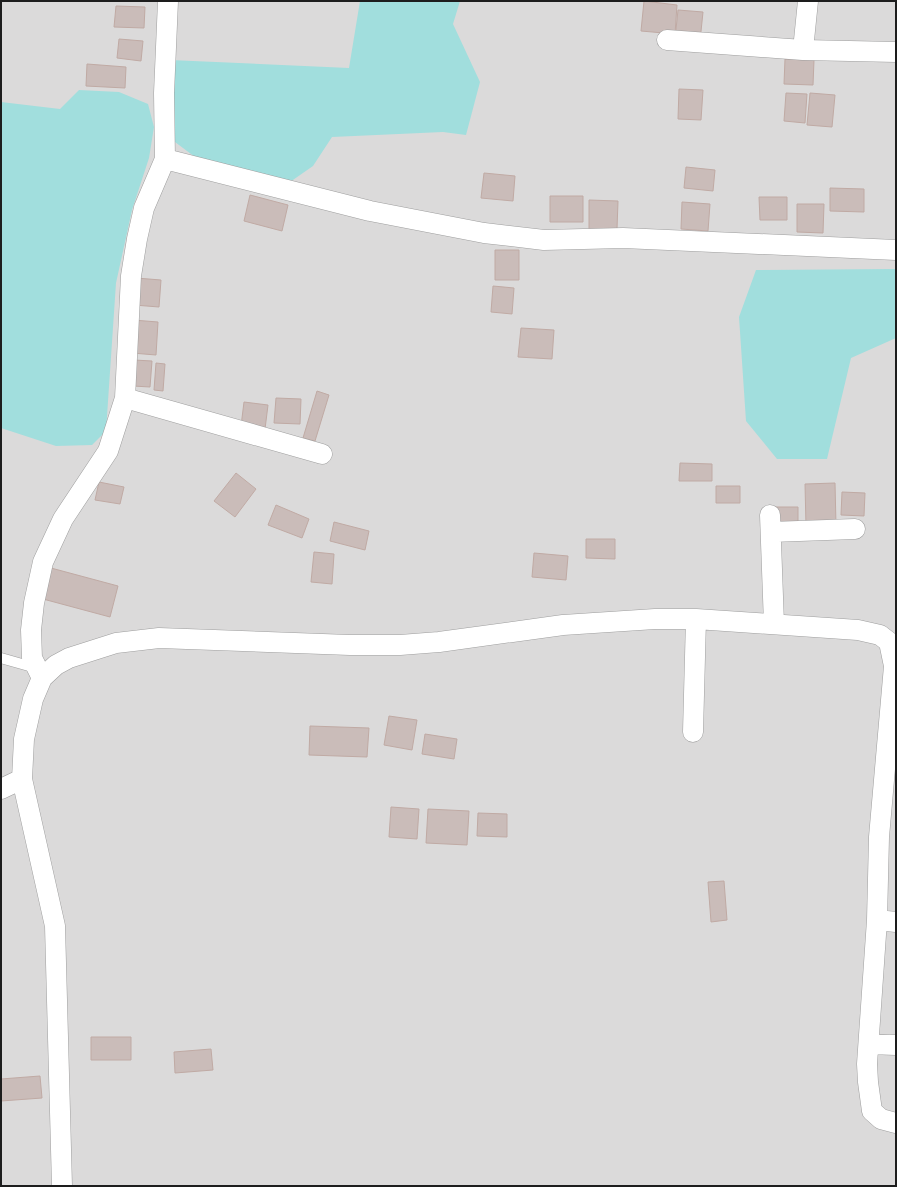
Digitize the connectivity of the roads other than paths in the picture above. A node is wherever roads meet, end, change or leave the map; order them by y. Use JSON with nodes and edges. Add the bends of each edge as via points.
{"nodes":[{"id":1,"x":168,"y":1,"type":"edge"},
{"id":2,"x":808,"y":1,"type":"edge"},
{"id":3,"x":667,"y":40,"type":"dead end"},
{"id":4,"x":804,"y":50,"type":"junction"},
{"id":5,"x":896,"y":52,"type":"edge"},
{"id":6,"x":165,"y":159,"type":"junction"},
{"id":7,"x":896,"y":250,"type":"edge"},
{"id":8,"x":125,"y":398,"type":"junction"},
{"id":9,"x":322,"y":454,"type":"dead end"},
{"id":10,"x":854,"y":529,"type":"dead end"},
{"id":11,"x":696,"y":619,"type":"junction"},
{"id":12,"x":774,"y":624,"type":"junction"},
{"id":13,"x":892,"y":638,"type":"edge"},
{"id":14,"x":1,"y":658,"type":"edge"},
{"id":15,"x":39,"y":673,"type":"junction"},
{"id":16,"x":693,"y":732,"type":"dead end"},
{"id":17,"x":22,"y":780,"type":"junction"},
{"id":18,"x":1,"y":789,"type":"edge"},
{"id":19,"x":887,"y":837,"type":"edge"},
{"id":20,"x":887,"y":921,"type":"edge"},
{"id":21,"x":869,"y":1044,"type":"junction"},
{"id":22,"x":896,"y":1045,"type":"edge"},
{"id":23,"x":896,"y":1123,"type":"edge"},
{"id":24,"x":62,"y":1186,"type":"edge"}],
"edges":[{"from":1,"to":6,"type":"street","via":[[164,93]]},
{"from":2,"to":4,"type":"street"},
{"from":3,"to":4,"type":"street"},
{"from":4,"to":5,"type":"street"},
{"from":6,"to":7,"type":"street","via":[[370,211],[505,236],[544,240],[623,238]]},
{"from":6,"to":8,"type":"street","via":[[144,208],[137,240],[131,276]]},
{"from":8,"to":9,"type":"street"},
{"from":8,"to":15,"type":"street","via":[[108,451],[63,519],[43,562],[30,630],[32,658]]},
{"from":10,"to":12,"type":"street","via":[[770,524]]},
{"from":11,"to":12,"type":"street"},
{"from":11,"to":15,"type":"street","via":[[563,625],[400,646],[160,638],[116,644],[69,658]]},
{"from":11,"to":16,"type":"street"},
{"from":12,"to":13,"type":"street","via":[[858,630]]},
{"from":13,"to":19,"type":"street","via":[[893,679]]},
{"from":14,"to":15,"type":"lane"},
{"from":15,"to":17,"type":"street","via":[[24,739]]},
{"from":17,"to":18,"type":"street"},
{"from":17,"to":24,"type":"street","via":[[55,926]]},
{"from":19,"to":20,"type":"street"},
{"from":20,"to":21,"type":"street"},
{"from":21,"to":22,"type":"street"},
{"from":21,"to":23,"type":"street","via":[[868,1082],[872,1111],[881,1119]]}]}
